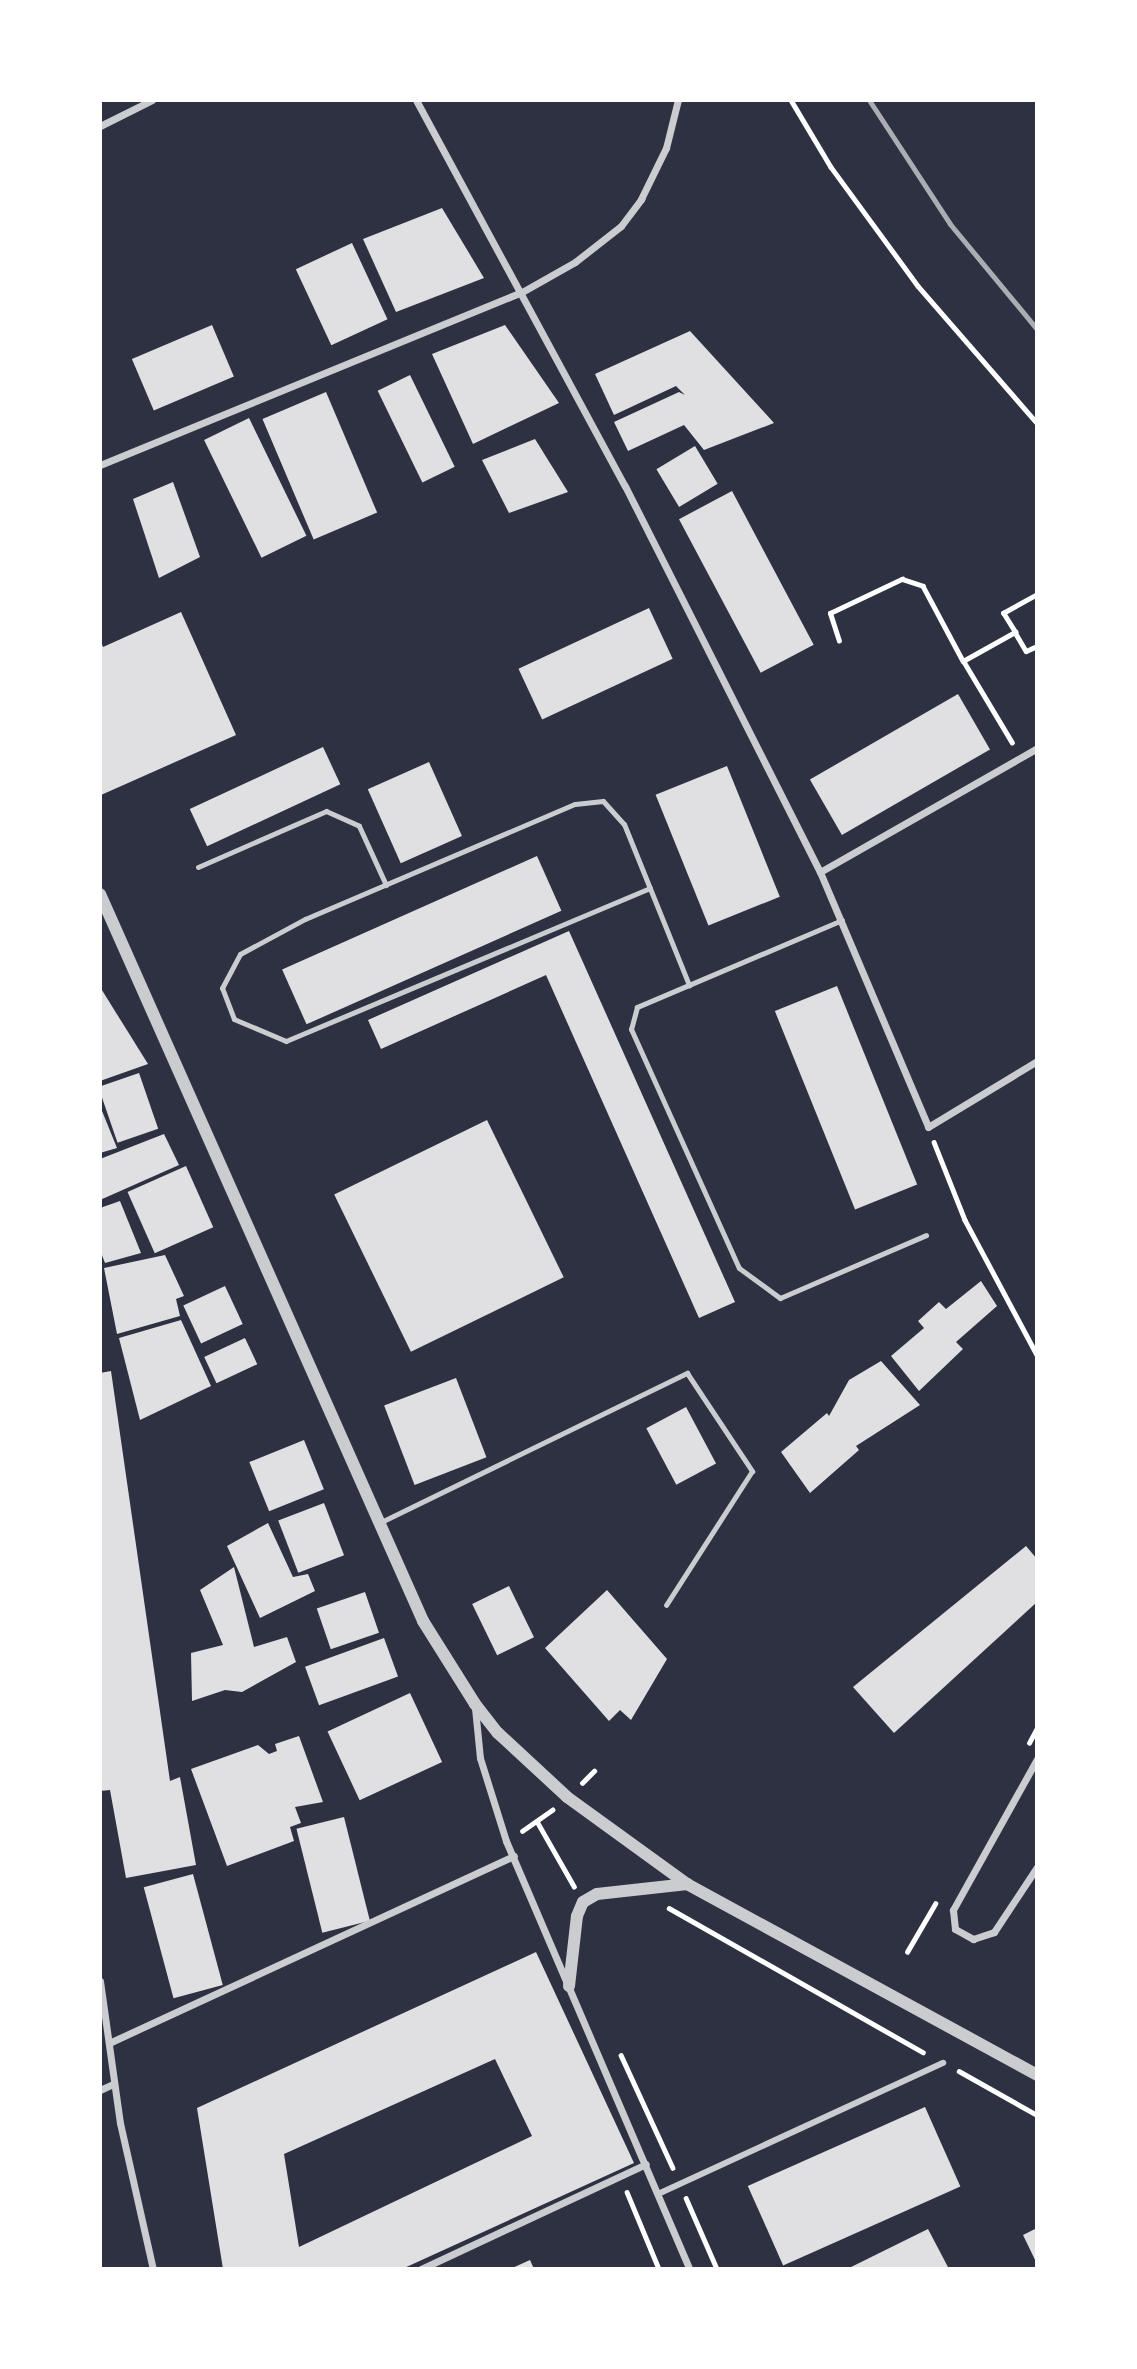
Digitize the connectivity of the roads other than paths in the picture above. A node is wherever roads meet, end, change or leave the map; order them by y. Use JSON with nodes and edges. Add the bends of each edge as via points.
{"nodes":[{"id":1,"x":152,"y":100,"type":"edge"},
{"id":2,"x":416,"y":100,"type":"edge"},
{"id":3,"x":678,"y":100,"type":"edge"},
{"id":4,"x":100,"y":126,"type":"edge"},
{"id":5,"x":522,"y":292,"type":"junction"},
{"id":6,"x":100,"y":465,"type":"edge"},
{"id":7,"x":1037,"y":748,"type":"edge"},
{"id":8,"x":198,"y":867,"type":"dead end"},
{"id":9,"x":821,"y":872,"type":"junction"},
{"id":10,"x":386,"y":885,"type":"junction"},
{"id":11,"x":650,"y":888,"type":"junction"},
{"id":12,"x":100,"y":894,"type":"edge"},
{"id":13,"x":842,"y":920,"type":"junction"},
{"id":14,"x":689,"y":985,"type":"junction"},
{"id":15,"x":1037,"y":1061,"type":"edge"},
{"id":16,"x":926,"y":1235,"type":"dead end"},
{"id":17,"x":379,"y":1522,"type":"junction"},
{"id":18,"x":666,"y":1605,"type":"dead end"},
{"id":19,"x":475,"y":1704,"type":"junction"},
{"id":20,"x":1037,"y":1759,"type":"edge"},
{"id":21,"x":514,"y":1856,"type":"junction"},
{"id":22,"x":1037,"y":1867,"type":"edge"},
{"id":23,"x":687,"y":1884,"type":"junction"},
{"id":24,"x":100,"y":1981,"type":"edge"},
{"id":25,"x":569,"y":1986,"type":"junction"},
{"id":26,"x":109,"y":2043,"type":"junction"},
{"id":27,"x":943,"y":2063,"type":"road end"},
{"id":28,"x":1037,"y":2075,"type":"edge"},
{"id":29,"x":113,"y":2084,"type":"junction"},
{"id":30,"x":100,"y":2090,"type":"edge"},
{"id":31,"x":646,"y":2164,"type":"junction"},
{"id":32,"x":658,"y":2194,"type":"junction"},
{"id":33,"x":153,"y":2269,"type":"edge"},
{"id":34,"x":421,"y":2269,"type":"edge"},
{"id":35,"x":689,"y":2269,"type":"edge"}],
"edges":[{"from":1,"to":4,"type":"street"},
{"from":2,"to":5,"type":"street"},
{"from":3,"to":5,"type":"street","via":[[655,175],[632,213],[592,251]]},
{"from":5,"to":6,"type":"street"},
{"from":5,"to":9,"type":"street"},
{"from":7,"to":9,"type":"street"},
{"from":8,"to":10,"type":"lane","via":[[326,811],[359,826]]},
{"from":9,"to":13,"type":"street"},
{"from":10,"to":11,"type":"lane","via":[[575,804],[603,801],[624,824]]},
{"from":10,"to":11,"type":"lane","via":[[305,919],[240,954],[222,988],[234,1019],[286,1041]]},
{"from":11,"to":14,"type":"lane"},
{"from":12,"to":17,"type":"street"},
{"from":13,"to":14,"type":"lane"},
{"from":13,"to":15,"type":"street","via":[[928,1126]]},
{"from":14,"to":16,"type":"lane","via":[[637,1007],[631,1029],[739,1268],[780,1298]]},
{"from":17,"to":18,"type":"lane","via":[[687,1373],[752,1471]]},
{"from":17,"to":19,"type":"street","via":[[423,1622]]},
{"from":19,"to":21,"type":"street","via":[[480,1758]]},
{"from":19,"to":23,"type":"street","via":[[498,1733],[567,1797]]},
{"from":20,"to":22,"type":"street","via":[[953,1910],[955,1929],[973,1939],[994,1932]]},
{"from":21,"to":25,"type":"street"},
{"from":21,"to":26,"type":"street"},
{"from":23,"to":25,"type":"street","via":[[597,1894],[583,1902],[577,1916]]},
{"from":23,"to":28,"type":"street"},
{"from":24,"to":26,"type":"street"},
{"from":25,"to":31,"type":"street"},
{"from":26,"to":29,"type":"street"},
{"from":27,"to":32,"type":"street"},
{"from":29,"to":30,"type":"street"},
{"from":29,"to":33,"type":"street"},
{"from":31,"to":32,"type":"street"},
{"from":31,"to":34,"type":"street"},
{"from":32,"to":35,"type":"street"}]}
